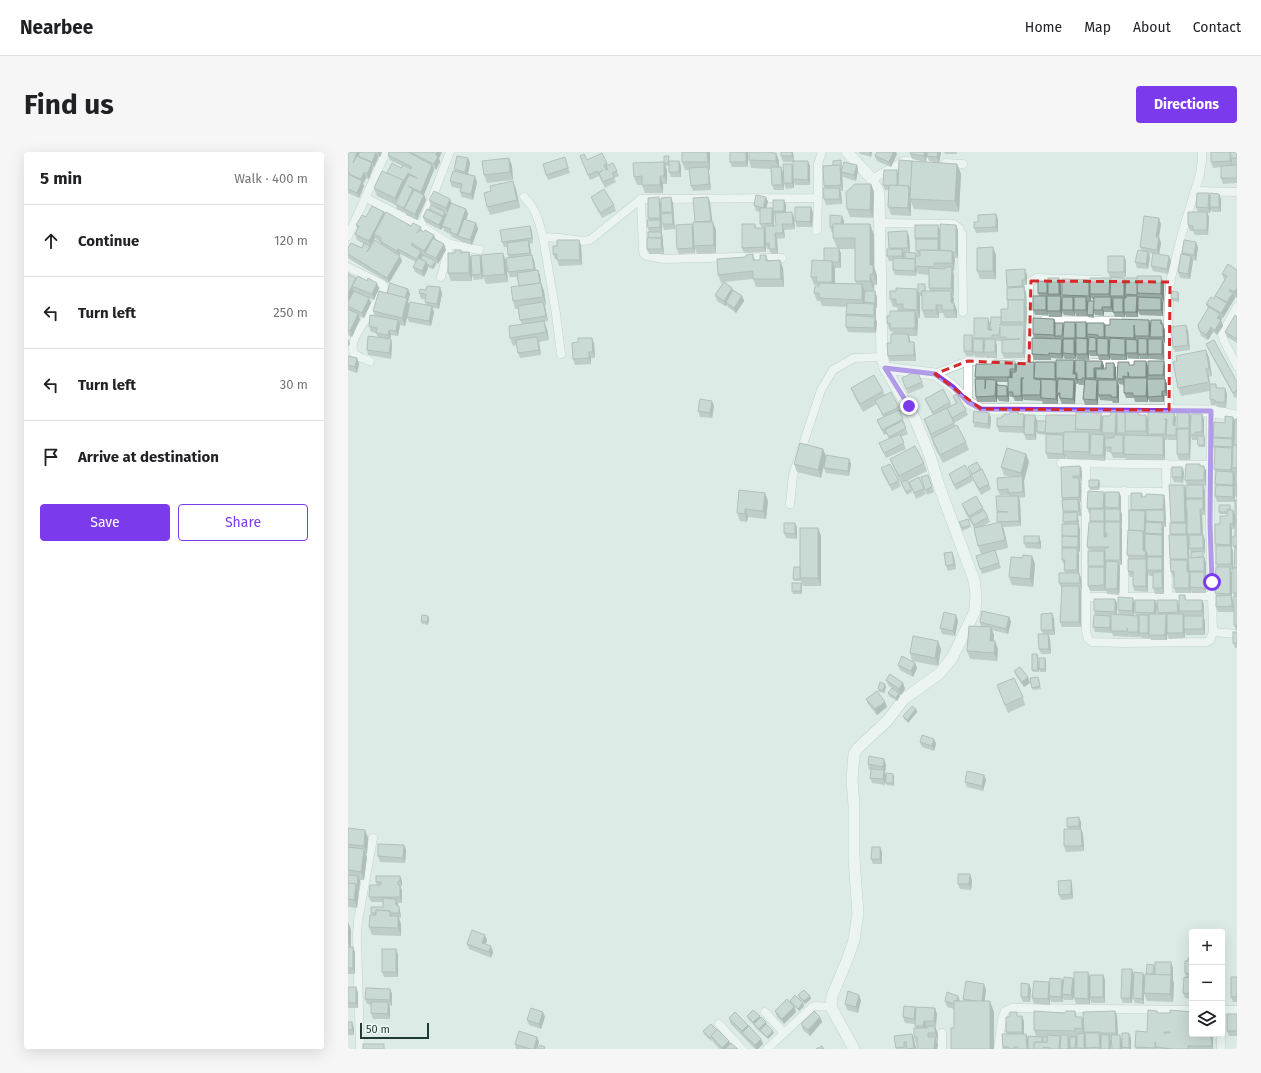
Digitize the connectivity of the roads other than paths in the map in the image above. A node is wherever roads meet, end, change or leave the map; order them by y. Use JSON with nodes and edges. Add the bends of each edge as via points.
{"nodes":[{"id":1,"x":386,"y":152,"type":"edge"},
{"id":2,"x":450,"y":152,"type":"edge"},
{"id":3,"x":822,"y":152,"type":"edge"},
{"id":4,"x":847,"y":152,"type":"edge"},
{"id":5,"x":1202,"y":152,"type":"edge"},
{"id":6,"x":963,"y":164,"type":"dead end"},
{"id":7,"x":872,"y":179,"type":"junction"},
{"id":8,"x":1196,"y":191,"type":"junction"},
{"id":9,"x":1237,"y":192,"type":"edge"},
{"id":10,"x":524,"y":197,"type":"dead end"},
{"id":11,"x":366,"y":198,"type":"junction"},
{"id":12,"x":818,"y":198,"type":"junction"},
{"id":13,"x":641,"y":199,"type":"junction"},
{"id":14,"x":880,"y":224,"type":"junction"},
{"id":15,"x":421,"y":226,"type":"junction"},
{"id":16,"x":817,"y":230,"type":"dead end"},
{"id":17,"x":348,"y":236,"type":"edge"},
{"id":18,"x":543,"y":237,"type":"junction"},
{"id":19,"x":450,"y":244,"type":"junction"},
{"id":20,"x":479,"y":250,"type":"dead end"},
{"id":21,"x":782,"y":258,"type":"dead end"},
{"id":22,"x":348,"y":267,"type":"edge"},
{"id":23,"x":441,"y":277,"type":"dead end"},
{"id":24,"x":1107,"y":280,"type":"edge"},
{"id":25,"x":1237,"y":307,"type":"edge"},
{"id":26,"x":963,"y":312,"type":"dead end"},
{"id":27,"x":1029,"y":320,"type":"junction"},
{"id":28,"x":1129,"y":321,"type":"edge"},
{"id":29,"x":561,"y":354,"type":"dead end"},
{"id":30,"x":882,"y":357,"type":"junction"},
{"id":31,"x":370,"y":361,"type":"dead end"},
{"id":32,"x":968,"y":361,"type":"junction"},
{"id":33,"x":1083,"y":363,"type":"edge"},
{"id":34,"x":1168,"y":363,"type":"junction"},
{"id":35,"x":1237,"y":366,"type":"edge"},
{"id":36,"x":885,"y":368,"type":"junction"},
{"id":37,"x":935,"y":374,"type":"junction"},
{"id":38,"x":968,"y":402,"type":"junction"},
{"id":39,"x":1169,"y":410,"type":"junction"},
{"id":40,"x":1211,"y":411,"type":"junction"},
{"id":41,"x":1235,"y":413,"type":"edge"},
{"id":42,"x":1061,"y":463,"type":"dead end"},
{"id":43,"x":1086,"y":463,"type":"junction"},
{"id":44,"x":1166,"y":464,"type":"junction"},
{"id":45,"x":1211,"y":465,"type":"junction"},
{"id":46,"x":1086,"y":491,"type":"junction"},
{"id":47,"x":1124,"y":491,"type":"junction"},
{"id":48,"x":1166,"y":492,"type":"junction"},
{"id":49,"x":790,"y":504,"type":"dead end"},
{"id":50,"x":1212,"y":596,"type":"junction"},
{"id":51,"x":1086,"y":597,"type":"junction"},
{"id":52,"x":1124,"y":598,"type":"junction"},
{"id":53,"x":1168,"y":598,"type":"junction"},
{"id":54,"x":1213,"y":632,"type":"junction"},
{"id":55,"x":1237,"y":634,"type":"edge"},
{"id":56,"x":373,"y":838,"type":"dead end"},
{"id":57,"x":359,"y":987,"type":"junction"},
{"id":58,"x":348,"y":988,"type":"edge"},
{"id":59,"x":831,"y":1006,"type":"junction"},
{"id":60,"x":1189,"y":1010,"type":"edge"},
{"id":61,"x":1225,"y":1010,"type":"edge"},
{"id":62,"x":1237,"y":1010,"type":"edge"},
{"id":63,"x":765,"y":1012,"type":"dead end"},
{"id":64,"x":719,"y":1024,"type":"dead end"},
{"id":65,"x":784,"y":1033,"type":"junction"},
{"id":66,"x":942,"y":1033,"type":"dead end"},
{"id":67,"x":1221,"y":1037,"type":"edge"},
{"id":68,"x":360,"y":1049,"type":"edge"},
{"id":69,"x":742,"y":1049,"type":"edge"},
{"id":70,"x":767,"y":1049,"type":"edge"},
{"id":71,"x":854,"y":1049,"type":"edge"},
{"id":72,"x":942,"y":1049,"type":"edge"},
{"id":73,"x":998,"y":1049,"type":"edge"},
{"id":74,"x":1221,"y":1049,"type":"edge"}],
"edges":[{"from":1,"to":11,"type":"street"},
{"from":2,"to":15,"type":"street"},
{"from":3,"to":12,"type":"street","via":[[818,164]]},
{"from":4,"to":7,"type":"street"},
{"from":5,"to":8,"type":"street"},
{"from":6,"to":7,"type":"street","via":[[904,161]]},
{"from":7,"to":14,"type":"street","via":[[879,193]]},
{"from":8,"to":9,"type":"street"},
{"from":8,"to":34,"type":"street","via":[[1167,282],[1164,321]]},
{"from":10,"to":18,"type":"street","via":[[536,214]]},
{"from":11,"to":15,"type":"street"},
{"from":11,"to":17,"type":"street"},
{"from":12,"to":13,"type":"street"},
{"from":12,"to":16,"type":"street"},
{"from":13,"to":18,"type":"street","via":[[590,240]]},
{"from":13,"to":21,"type":"street","via":[[643,250],[647,256],[664,259]]},
{"from":14,"to":26,"type":"street","via":[[957,226],[962,234]]},
{"from":14,"to":30,"type":"street"},
{"from":15,"to":19,"type":"street"},
{"from":18,"to":29,"type":"street"},
{"from":19,"to":20,"type":"street"},
{"from":19,"to":23,"type":"street"},
{"from":22,"to":31,"type":"street","via":[[384,286],[352,345],[352,352],[356,356]]},
{"from":24,"to":27,"type":"street","via":[[1034,279],[1029,284]]},
{"from":25,"to":35,"type":"street","via":[[1222,334]]},
{"from":27,"to":28,"type":"street"},
{"from":27,"to":32,"type":"street","via":[[1033,364]]},
{"from":30,"to":36,"type":"street"},
{"from":30,"to":49,"type":"street","via":[[854,358],[833,370],[821,390],[792,475]]},
{"from":32,"to":37,"type":"street"},
{"from":32,"to":38,"type":"street"},
{"from":33,"to":34,"type":"street"},
{"from":34,"to":39,"type":"street"},
{"from":36,"to":37,"type":"street"},
{"from":36,"to":59,"type":"street","via":[[915,419],[930,456],[974,580],[975,611],[952,658],[940,673],[904,699],[887,721],[854,754],[852,780],[858,912],[854,940],[834,991]]},
{"from":37,"to":38,"type":"street"},
{"from":38,"to":39,"type":"street","via":[[989,410]]},
{"from":39,"to":40,"type":"street"},
{"from":40,"to":41,"type":"street"},
{"from":40,"to":45,"type":"street"},
{"from":42,"to":43,"type":"street"},
{"from":43,"to":44,"type":"street"},
{"from":43,"to":46,"type":"street"},
{"from":44,"to":45,"type":"street"},
{"from":44,"to":48,"type":"street"},
{"from":45,"to":50,"type":"street"},
{"from":46,"to":47,"type":"street"},
{"from":46,"to":51,"type":"street"},
{"from":47,"to":48,"type":"street"},
{"from":47,"to":52,"type":"street"},
{"from":48,"to":53,"type":"street"},
{"from":50,"to":53,"type":"street"},
{"from":50,"to":54,"type":"street"},
{"from":51,"to":52,"type":"street"},
{"from":51,"to":54,"type":"street","via":[[1086,635],[1092,642],[1207,642]]},
{"from":52,"to":53,"type":"street"},
{"from":54,"to":55,"type":"street"},
{"from":56,"to":57,"type":"street","via":[[358,920]]},
{"from":57,"to":58,"type":"street"},
{"from":57,"to":68,"type":"street"},
{"from":59,"to":65,"type":"street","via":[[815,1006]]},
{"from":59,"to":71,"type":"street"},
{"from":60,"to":73,"type":"street","via":[[1011,1008],[1005,1011],[1002,1019]]},
{"from":61,"to":62,"type":"street"},
{"from":63,"to":65,"type":"street"},
{"from":64,"to":69,"type":"street"},
{"from":65,"to":70,"type":"street"},
{"from":66,"to":72,"type":"street"},
{"from":67,"to":74,"type":"street"}]}
